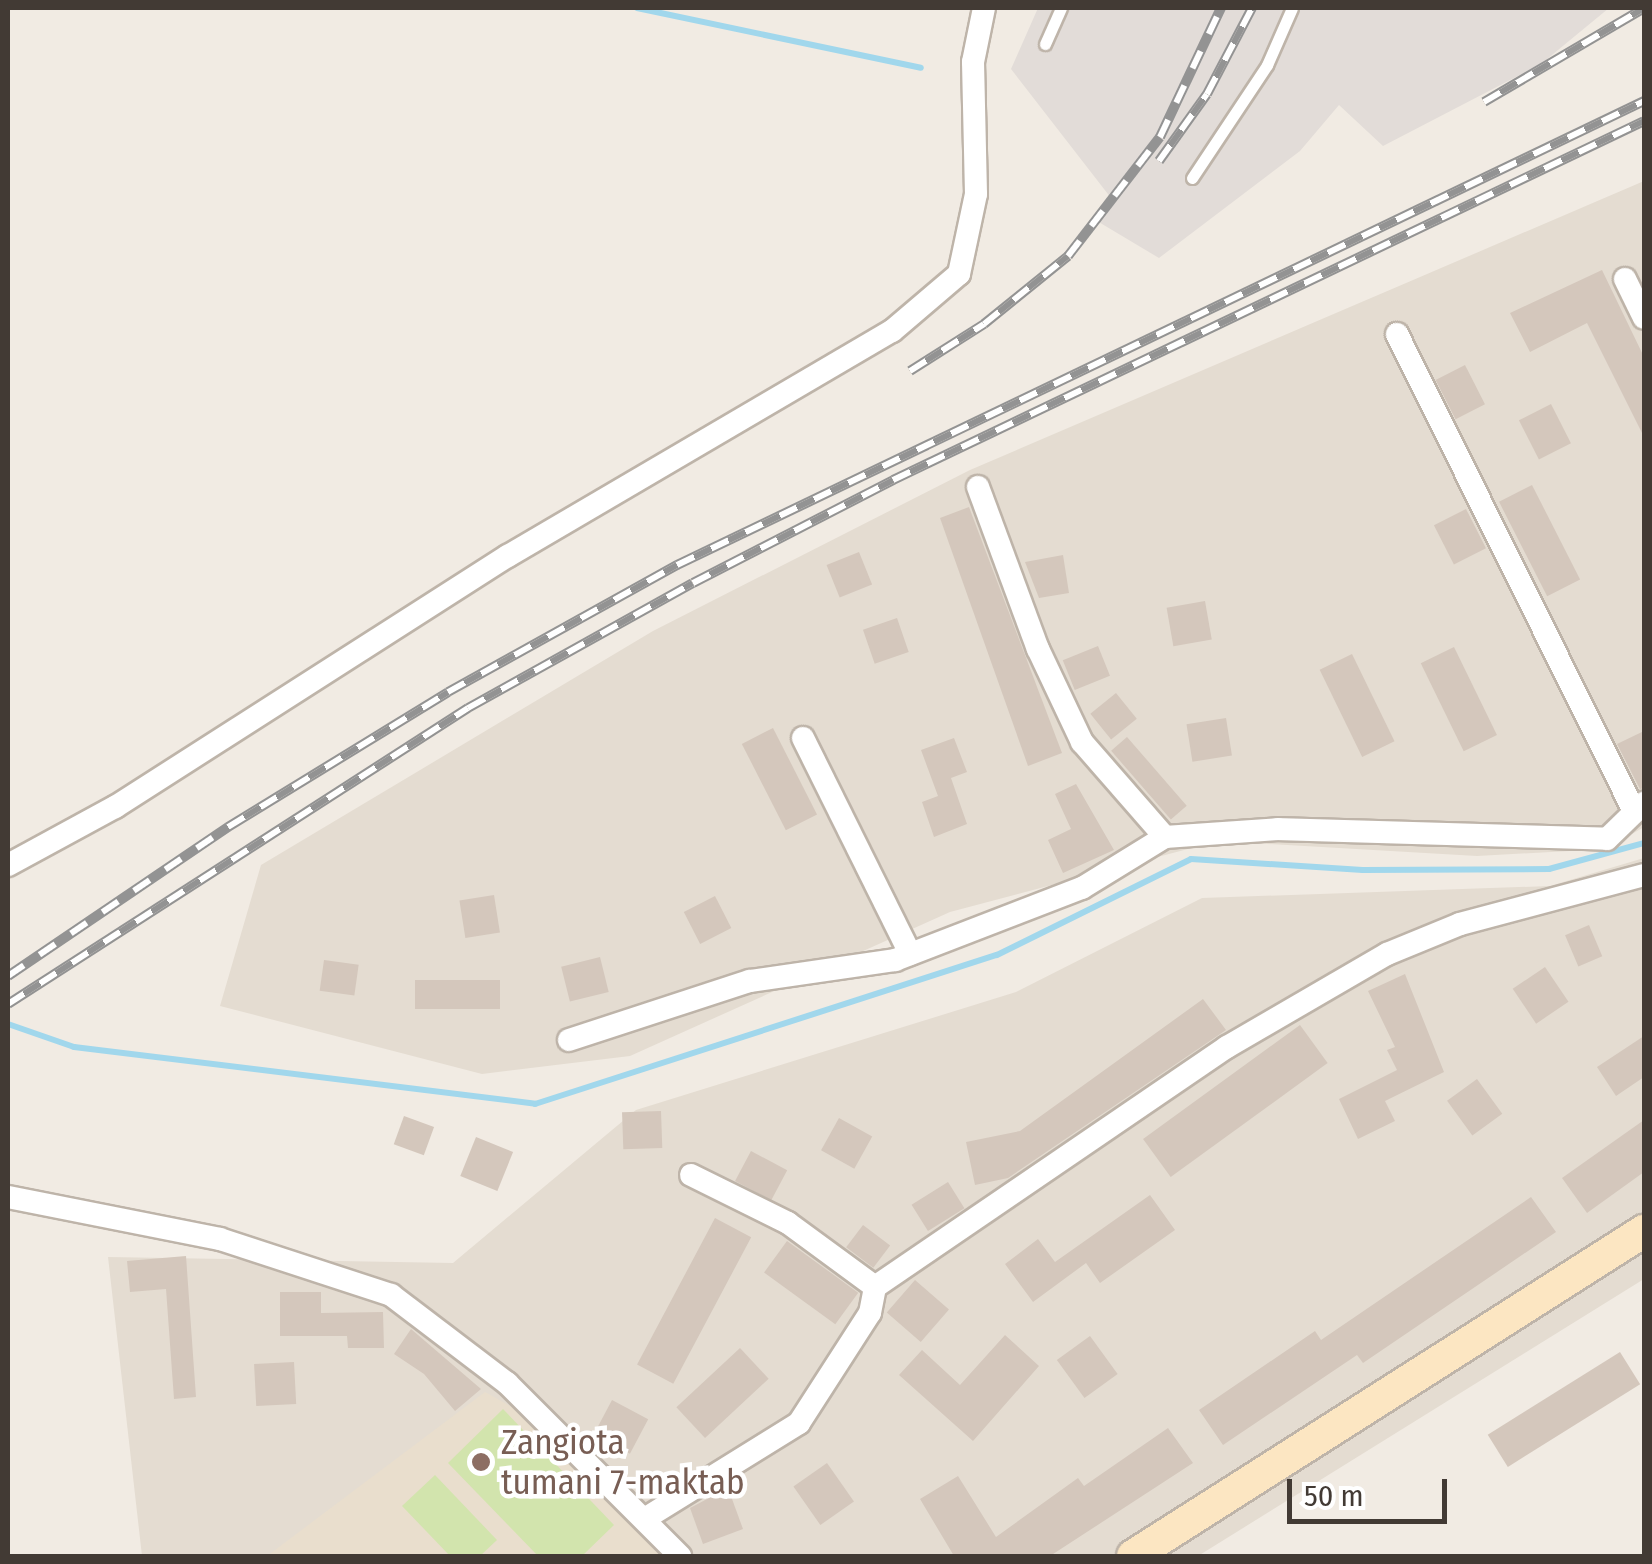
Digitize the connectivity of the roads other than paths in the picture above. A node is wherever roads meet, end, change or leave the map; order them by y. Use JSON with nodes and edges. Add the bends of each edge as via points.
{"nodes":[{"id":1,"x":984,"y":8,"type":"edge"},
{"id":2,"x":1061,"y":8,"type":"edge"},
{"id":3,"x":1292,"y":8,"type":"edge"},
{"id":4,"x":1045,"y":44,"type":"dead end"},
{"id":5,"x":1192,"y":178,"type":"dead end"},
{"id":6,"x":1626,"y":279,"type":"dead end"},
{"id":7,"x":1644,"y":318,"type":"edge"},
{"id":8,"x":1398,"y":334,"type":"dead end"},
{"id":9,"x":978,"y":487,"type":"dead end"},
{"id":10,"x":803,"y":738,"type":"dead end"},
{"id":11,"x":1639,"y":807,"type":"edge"},
{"id":12,"x":1165,"y":837,"type":"junction"},
{"id":13,"x":8,"y":865,"type":"edge"},
{"id":14,"x":1644,"y":875,"type":"edge"},
{"id":15,"x":910,"y":954,"type":"junction"},
{"id":16,"x":570,"y":1040,"type":"dead end"},
{"id":17,"x":690,"y":1175,"type":"dead end"},
{"id":18,"x":8,"y":1197,"type":"edge"},
{"id":19,"x":1644,"y":1230,"type":"edge"},
{"id":20,"x":875,"y":1287,"type":"junction"},
{"id":21,"x":646,"y":1518,"type":"junction"},
{"id":22,"x":680,"y":1556,"type":"edge"},
{"id":23,"x":1133,"y":1556,"type":"edge"}],
"edges":[{"from":1,"to":13,"type":"street","via":[[974,62],[976,194],[959,274],[892,331],[508,556],[115,807]]},
{"from":2,"to":4,"type":"lane"},
{"from":3,"to":5,"type":"lane","via":[[1267,65]]},
{"from":6,"to":7,"type":"street"},
{"from":8,"to":11,"type":"street"},
{"from":9,"to":12,"type":"street","via":[[1038,650],[1082,742]]},
{"from":10,"to":15,"type":"street"},
{"from":11,"to":12,"type":"street","via":[[1607,840],[1278,829]]},
{"from":12,"to":15,"type":"street","via":[[1082,888]]},
{"from":14,"to":20,"type":"street","via":[[1460,924],[1352,970],[1156,1093],[1064,1164],[928,1246]]},
{"from":15,"to":16,"type":"street","via":[[750,982]]},
{"from":17,"to":20,"type":"street","via":[[788,1222]]},
{"from":18,"to":21,"type":"street","via":[[220,1239],[391,1294],[507,1384]]},
{"from":19,"to":23,"type":"main road"},
{"from":20,"to":21,"type":"street","via":[[870,1314],[799,1423]]},
{"from":21,"to":22,"type":"street"}]}
